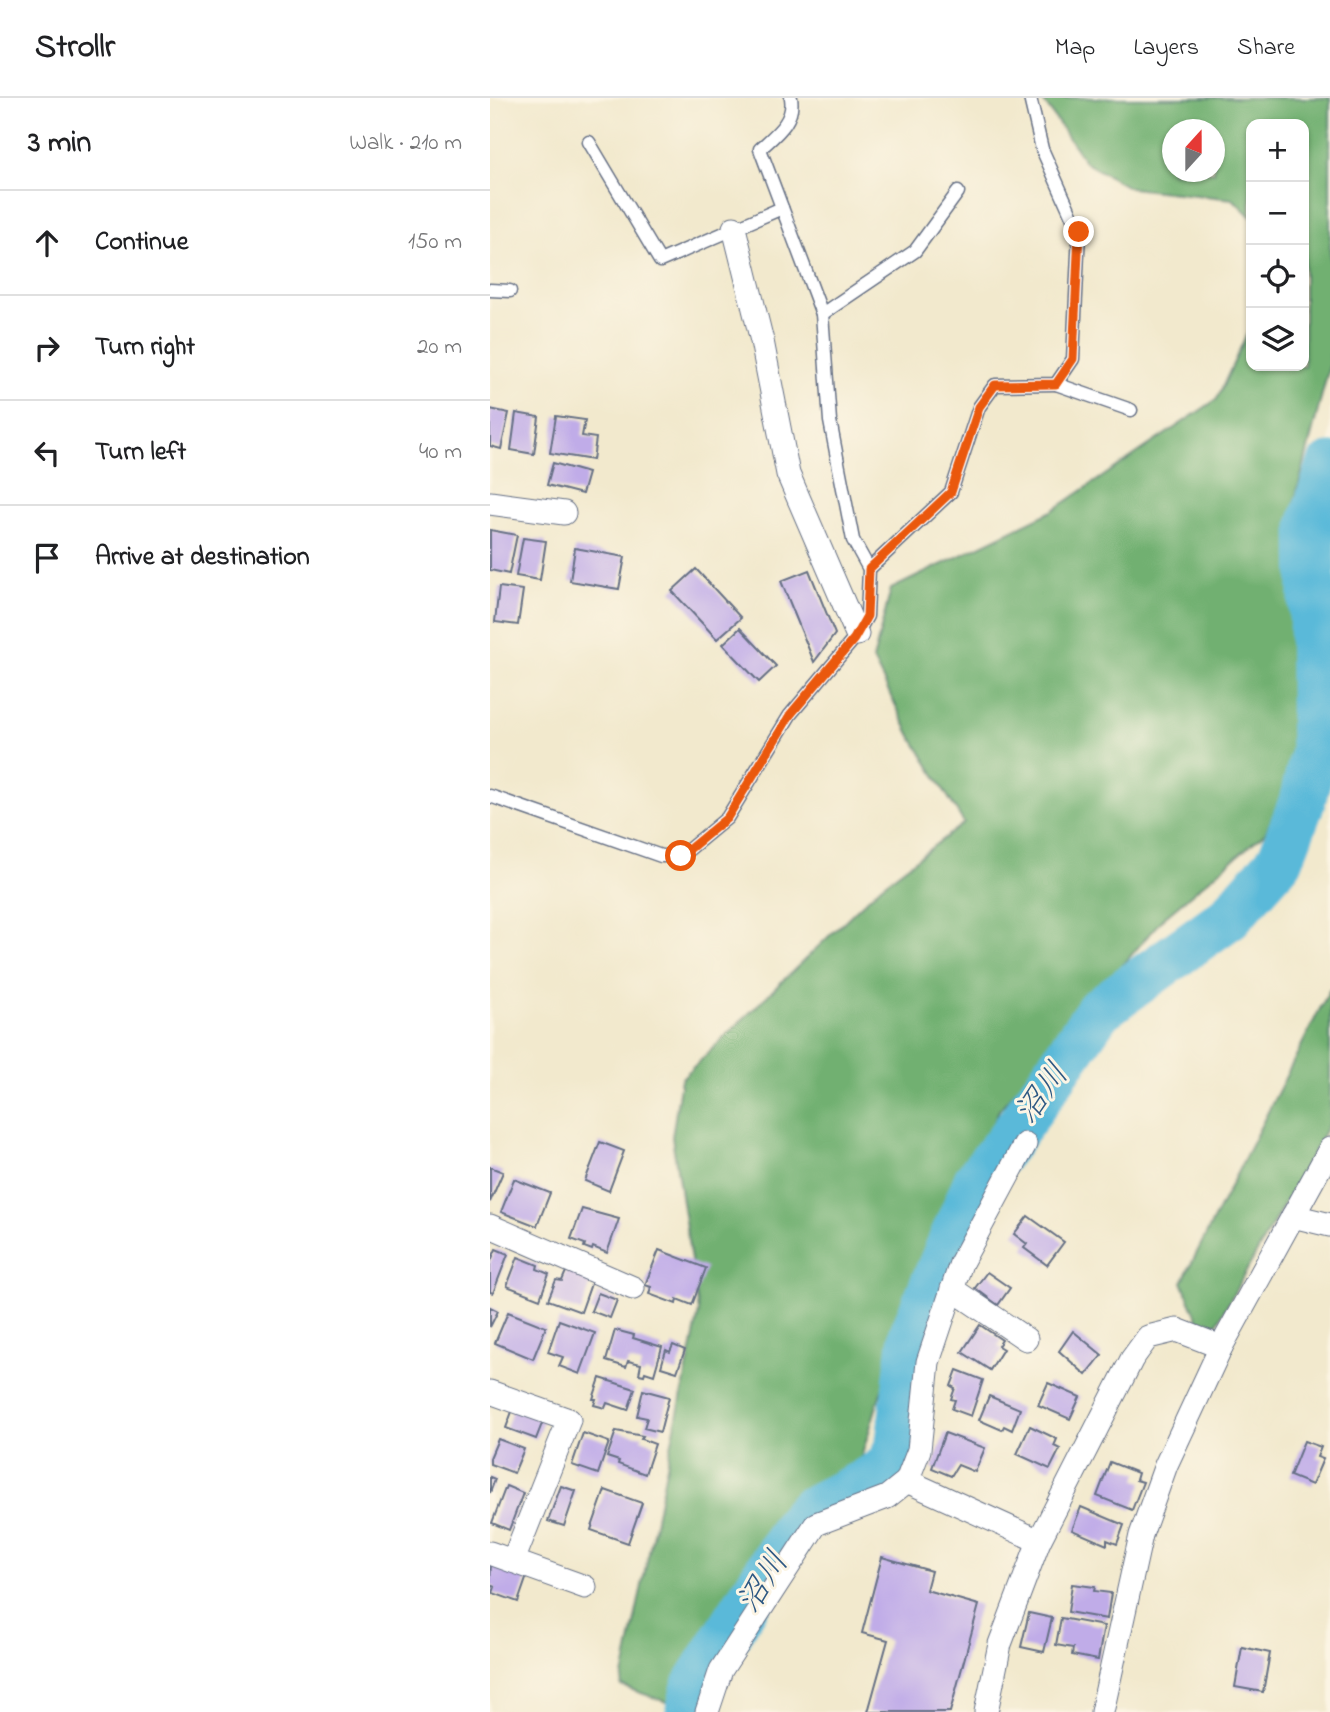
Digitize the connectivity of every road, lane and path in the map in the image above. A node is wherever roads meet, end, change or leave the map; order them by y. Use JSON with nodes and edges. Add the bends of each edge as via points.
{"nodes":[{"id":1,"x":791,"y":98,"type":"edge"},
{"id":2,"x":1031,"y":98,"type":"edge"},
{"id":3,"x":589,"y":142,"type":"dead end"},
{"id":4,"x":958,"y":192,"type":"dead end"},
{"id":5,"x":782,"y":208,"type":"junction"},
{"id":6,"x":734,"y":228,"type":"junction"},
{"id":7,"x":490,"y":290,"type":"edge"},
{"id":8,"x":510,"y":291,"type":"dead end"},
{"id":9,"x":822,"y":314,"type":"junction"},
{"id":10,"x":1056,"y":384,"type":"junction"},
{"id":11,"x":1131,"y":410,"type":"dead end"},
{"id":12,"x":490,"y":503,"type":"edge"},
{"id":13,"x":564,"y":513,"type":"dead end"},
{"id":14,"x":869,"y":569,"type":"junction"},
{"id":15,"x":857,"y":634,"type":"junction"},
{"id":16,"x":490,"y":796,"type":"edge"},
{"id":17,"x":1025,"y":1144,"type":"dead end"},
{"id":18,"x":1330,"y":1149,"type":"edge"},
{"id":19,"x":1293,"y":1216,"type":"junction"},
{"id":20,"x":1330,"y":1224,"type":"edge"},
{"id":21,"x":490,"y":1226,"type":"edge"},
{"id":22,"x":633,"y":1288,"type":"dead end"},
{"id":23,"x":952,"y":1289,"type":"junction"},
{"id":24,"x":1026,"y":1339,"type":"dead end"},
{"id":25,"x":1221,"y":1347,"type":"junction"},
{"id":26,"x":490,"y":1392,"type":"edge"},
{"id":27,"x":907,"y":1480,"type":"junction"},
{"id":28,"x":1040,"y":1541,"type":"junction"},
{"id":29,"x":490,"y":1553,"type":"edge"},
{"id":30,"x":513,"y":1561,"type":"junction"},
{"id":31,"x":585,"y":1587,"type":"dead end"},
{"id":32,"x":707,"y":1712,"type":"edge"},
{"id":33,"x":986,"y":1712,"type":"edge"},
{"id":34,"x":1102,"y":1712,"type":"edge"}],
"edges":[{"from":1,"to":5,"type":"lane","via":[[784,128],[760,149]]},
{"from":2,"to":10,"type":"lane","via":[[1042,149],[1079,232],[1073,359]]},
{"from":3,"to":6,"type":"lane","via":[[660,261]]},
{"from":4,"to":9,"type":"lane","via":[[915,251]]},
{"from":5,"to":6,"type":"lane"},
{"from":5,"to":9,"type":"lane"},
{"from":6,"to":15,"type":"street","via":[[788,474]]},
{"from":7,"to":8,"type":"lane"},
{"from":9,"to":14,"type":"lane","via":[[830,421],[853,540]]},
{"from":10,"to":11,"type":"lane"},
{"from":10,"to":14,"type":"lane","via":[[995,385],[979,407],[951,492]]},
{"from":12,"to":13,"type":"street"},
{"from":14,"to":15,"type":"lane","via":[[867,616]]},
{"from":15,"to":16,"type":"lane","via":[[790,715],[727,818],[681,856],[661,856]]},
{"from":17,"to":23,"type":"street","via":[[961,1263]]},
{"from":18,"to":19,"type":"street"},
{"from":19,"to":20,"type":"street"},
{"from":19,"to":25,"type":"street"},
{"from":21,"to":22,"type":"street"},
{"from":23,"to":24,"type":"street"},
{"from":23,"to":27,"type":"street","via":[[928,1362],[919,1450]]},
{"from":25,"to":28,"type":"street","via":[[1177,1330],[1148,1337],[1132,1359]]},
{"from":25,"to":34,"type":"street","via":[[1166,1465],[1141,1535]]},
{"from":26,"to":30,"type":"street","via":[[569,1420]]},
{"from":27,"to":28,"type":"street"},
{"from":27,"to":32,"type":"street","via":[[887,1497],[816,1524],[721,1670]]},
{"from":28,"to":33,"type":"street","via":[[1000,1644]]},
{"from":29,"to":30,"type":"street"},
{"from":30,"to":31,"type":"street"}]}
